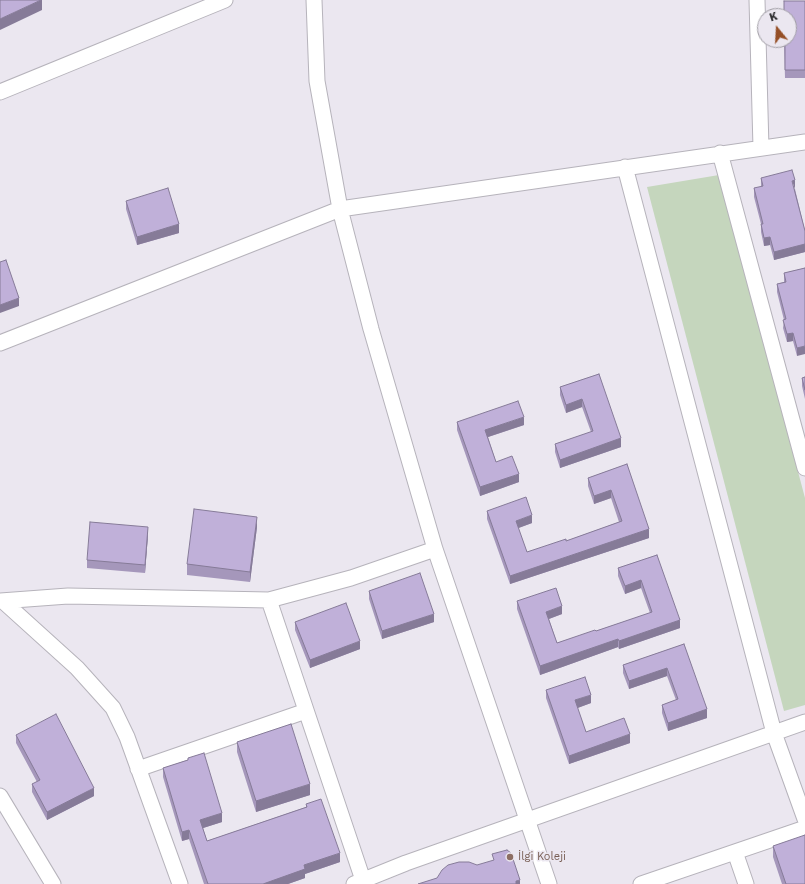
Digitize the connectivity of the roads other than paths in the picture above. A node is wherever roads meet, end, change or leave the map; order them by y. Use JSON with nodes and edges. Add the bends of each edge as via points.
{"nodes":[{"id":1,"x":225,"y":0,"type":"edge"},
{"id":2,"x":314,"y":0,"type":"edge"},
{"id":3,"x":757,"y":0,"type":"edge"},
{"id":4,"x":0,"y":92,"type":"edge"},
{"id":5,"x":805,"y":142,"type":"edge"},
{"id":6,"x":761,"y":148,"type":"junction"},
{"id":7,"x":720,"y":153,"type":"junction"},
{"id":8,"x":625,"y":167,"type":"junction"},
{"id":9,"x":340,"y":209,"type":"junction"},
{"id":10,"x":0,"y":343,"type":"edge"},
{"id":11,"x":805,"y":468,"type":"edge"},
{"id":12,"x":435,"y":549,"type":"junction"},
{"id":13,"x":269,"y":600,"type":"junction"},
{"id":14,"x":1,"y":601,"type":"edge"},
{"id":15,"x":306,"y":711,"type":"junction"},
{"id":16,"x":805,"y":722,"type":"edge"},
{"id":17,"x":774,"y":733,"type":"junction"},
{"id":18,"x":138,"y":769,"type":"junction"},
{"id":19,"x":0,"y":796,"type":"edge"},
{"id":20,"x":805,"y":819,"type":"edge"},
{"id":21,"x":527,"y":820,"type":"junction"},
{"id":22,"x":805,"y":828,"type":"edge"},
{"id":23,"x":735,"y":852,"type":"junction"},
{"id":24,"x":358,"y":882,"type":"edge"},
{"id":25,"x":53,"y":884,"type":"edge"},
{"id":26,"x":180,"y":884,"type":"edge"},
{"id":27,"x":549,"y":884,"type":"edge"},
{"id":28,"x":641,"y":884,"type":"edge"},
{"id":29,"x":746,"y":884,"type":"edge"}],
"edges":[{"from":1,"to":4,"type":"street"},
{"from":2,"to":9,"type":"street","via":[[317,81]]},
{"from":3,"to":6,"type":"street"},
{"from":5,"to":6,"type":"street"},
{"from":6,"to":7,"type":"street"},
{"from":7,"to":8,"type":"street"},
{"from":7,"to":11,"type":"street"},
{"from":8,"to":9,"type":"street"},
{"from":8,"to":17,"type":"street"},
{"from":9,"to":10,"type":"street"},
{"from":9,"to":12,"type":"street","via":[[371,329]]},
{"from":12,"to":13,"type":"street","via":[[350,578]]},
{"from":12,"to":21,"type":"street"},
{"from":13,"to":14,"type":"street","via":[[68,596]]},
{"from":13,"to":15,"type":"street"},
{"from":14,"to":18,"type":"street","via":[[77,668],[113,708]]},
{"from":15,"to":18,"type":"street"},
{"from":15,"to":24,"type":"street"},
{"from":16,"to":17,"type":"street"},
{"from":17,"to":20,"type":"street"},
{"from":17,"to":21,"type":"street"},
{"from":18,"to":26,"type":"street"},
{"from":19,"to":25,"type":"street"},
{"from":21,"to":24,"type":"street"},
{"from":21,"to":27,"type":"street"},
{"from":22,"to":23,"type":"street"},
{"from":23,"to":28,"type":"street"},
{"from":23,"to":29,"type":"street"}]}
